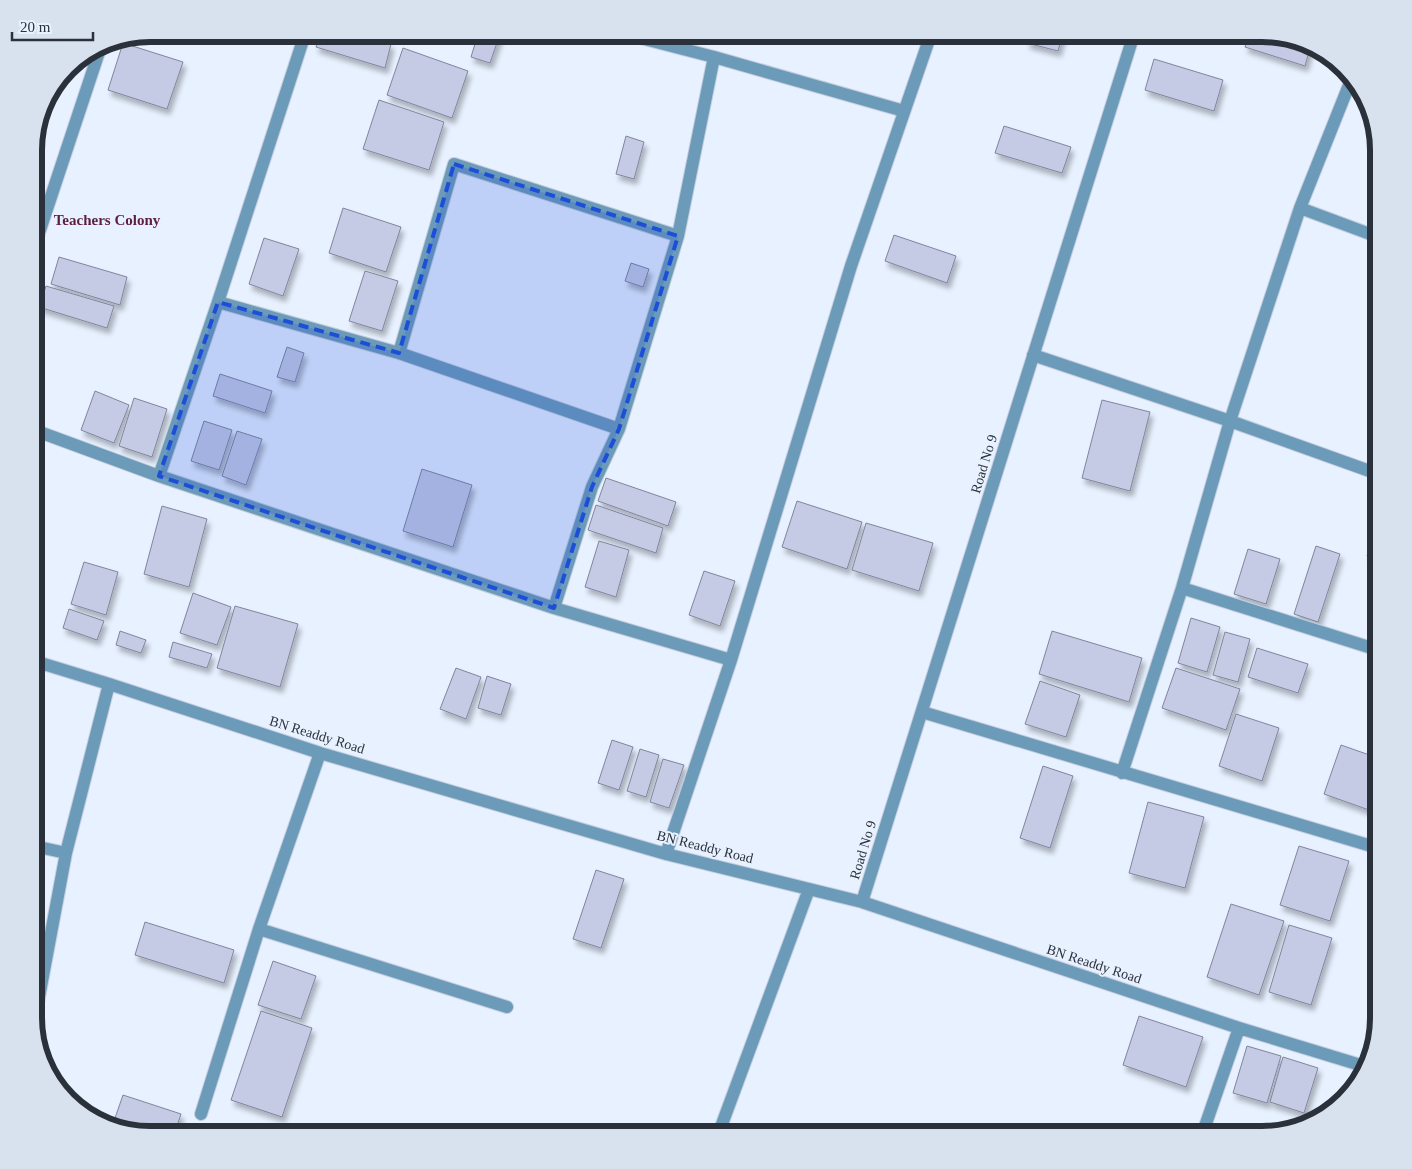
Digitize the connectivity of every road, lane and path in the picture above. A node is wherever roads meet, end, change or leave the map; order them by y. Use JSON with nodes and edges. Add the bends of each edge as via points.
{"nodes":[{"id":1,"x":302,"y":42,"type":"edge"},
{"id":2,"x":656,"y":42,"type":"edge"},
{"id":3,"x":928,"y":42,"type":"edge"},
{"id":4,"x":1131,"y":42,"type":"edge"},
{"id":5,"x":97,"y":57,"type":"edge"},
{"id":6,"x":714,"y":57,"type":"junction"},
{"id":7,"x":1348,"y":87,"type":"edge"},
{"id":8,"x":904,"y":111,"type":"junction"},
{"id":9,"x":1300,"y":208,"type":"junction"},
{"id":10,"x":43,"y":221,"type":"edge"},
{"id":11,"x":1370,"y":234,"type":"edge"},
{"id":12,"x":678,"y":236,"type":"junction"},
{"id":13,"x":218,"y":302,"type":"junction"},
{"id":14,"x":399,"y":354,"type":"junction"},
{"id":15,"x":1033,"y":355,"type":"junction"},
{"id":16,"x":1230,"y":421,"type":"junction"},
{"id":17,"x":619,"y":429,"type":"junction"},
{"id":18,"x":43,"y":433,"type":"edge"},
{"id":19,"x":1370,"y":471,"type":"edge"},
{"id":20,"x":159,"y":476,"type":"junction"},
{"id":21,"x":1182,"y":588,"type":"junction"},
{"id":22,"x":554,"y":608,"type":"junction"},
{"id":23,"x":1370,"y":647,"type":"edge"},
{"id":24,"x":731,"y":660,"type":"junction"},
{"id":25,"x":43,"y":664,"type":"edge"},
{"id":26,"x":109,"y":684,"type":"junction"},
{"id":27,"x":922,"y":712,"type":"junction"},
{"id":28,"x":320,"y":753,"type":"junction"},
{"id":29,"x":1122,"y":773,"type":"junction"},
{"id":30,"x":1370,"y":846,"type":"edge"},
{"id":31,"x":43,"y":848,"type":"edge"},
{"id":32,"x":66,"y":853,"type":"junction"},
{"id":33,"x":666,"y":854,"type":"junction"},
{"id":34,"x":809,"y":889,"type":"junction"},
{"id":35,"x":862,"y":902,"type":"junction"},
{"id":36,"x":259,"y":928,"type":"junction"},
{"id":37,"x":43,"y":976,"type":"edge"},
{"id":38,"x":507,"y":1007,"type":"dead end"},
{"id":39,"x":1240,"y":1028,"type":"junction"},
{"id":40,"x":1359,"y":1064,"type":"edge"},
{"id":41,"x":201,"y":1114,"type":"dead end"},
{"id":42,"x":718,"y":1126,"type":"edge"},
{"id":43,"x":1205,"y":1126,"type":"edge"}],
"edges":[{"from":1,"to":13,"type":"street"},
{"from":2,"to":6,"type":"street"},
{"from":3,"to":8,"type":"street"},
{"from":4,"to":15,"type":"street","name":"Road No 9"},
{"from":5,"to":10,"type":"street"},
{"from":6,"to":8,"type":"street"},
{"from":6,"to":12,"type":"street"},
{"from":7,"to":9,"type":"street"},
{"from":8,"to":24,"type":"street","via":[[851,266]]},
{"from":9,"to":11,"type":"street"},
{"from":9,"to":16,"type":"street"},
{"from":12,"to":14,"type":"street","via":[[454,164]]},
{"from":12,"to":17,"type":"street"},
{"from":13,"to":14,"type":"street"},
{"from":13,"to":20,"type":"street"},
{"from":14,"to":17,"type":"street"},
{"from":15,"to":16,"type":"street"},
{"from":15,"to":27,"type":"street","name":"Road No 9"},
{"from":16,"to":19,"type":"street"},
{"from":16,"to":21,"type":"street"},
{"from":17,"to":22,"type":"street","via":[[592,487]]},
{"from":18,"to":20,"type":"street"},
{"from":20,"to":22,"type":"street"},
{"from":21,"to":23,"type":"street"},
{"from":21,"to":29,"type":"street"},
{"from":22,"to":24,"type":"street"},
{"from":24,"to":33,"type":"street"},
{"from":25,"to":26,"type":"street","name":"BN Readdy Road"},
{"from":26,"to":28,"type":"street","name":"BN Readdy Road"},
{"from":26,"to":32,"type":"street"},
{"from":27,"to":29,"type":"street"},
{"from":27,"to":35,"type":"street","name":"Road No 9"},
{"from":28,"to":33,"type":"street","name":"BN Readdy Road"},
{"from":28,"to":36,"type":"street"},
{"from":29,"to":30,"type":"street"},
{"from":31,"to":32,"type":"street"},
{"from":32,"to":37,"type":"street"},
{"from":33,"to":34,"type":"street","name":"BN Readdy Road"},
{"from":34,"to":35,"type":"street","name":"BN Readdy Road"},
{"from":34,"to":42,"type":"street"},
{"from":35,"to":39,"type":"street","name":"BN Readdy Road"},
{"from":36,"to":38,"type":"street"},
{"from":36,"to":41,"type":"street"},
{"from":39,"to":40,"type":"street","name":"BN Readdy Road"},
{"from":39,"to":43,"type":"street"}]}
